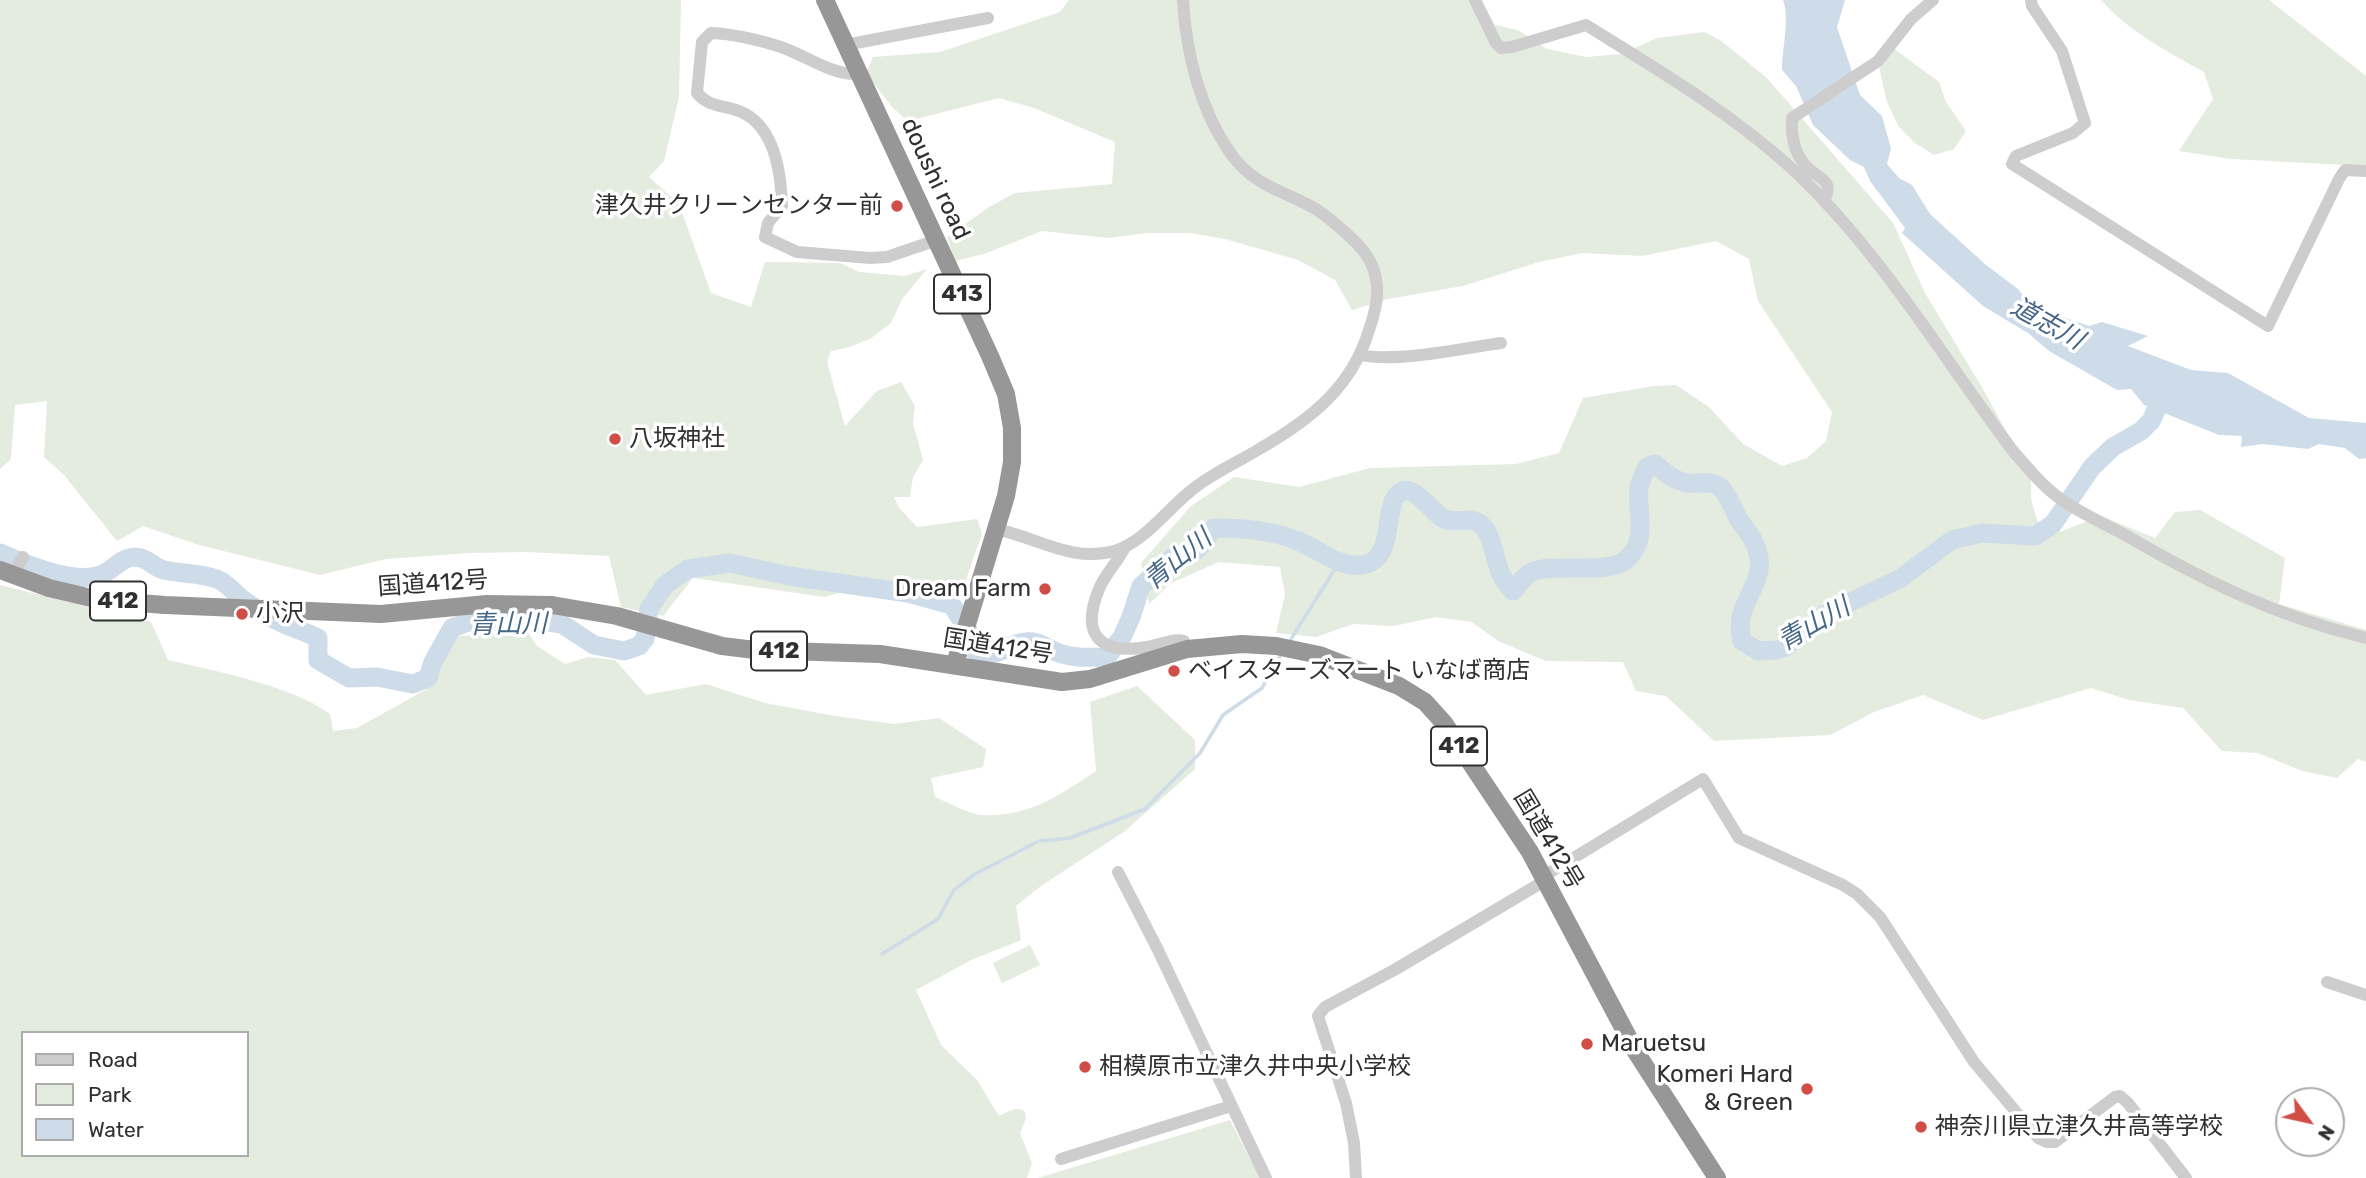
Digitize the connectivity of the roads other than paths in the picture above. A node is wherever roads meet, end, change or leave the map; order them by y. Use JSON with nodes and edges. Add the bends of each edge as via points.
{"nodes":[{"id":1,"x":825,"y":0,"type":"edge"},
{"id":2,"x":1183,"y":0,"type":"edge"},
{"id":3,"x":1475,"y":0,"type":"edge"},
{"id":4,"x":1933,"y":0,"type":"edge"},
{"id":5,"x":2031,"y":0,"type":"edge"},
{"id":6,"x":988,"y":18,"type":"dead end"},
{"id":7,"x":845,"y":46,"type":"junction"},
{"id":8,"x":858,"y":74,"type":"junction"},
{"id":9,"x":2366,"y":171,"type":"edge"},
{"id":10,"x":1824,"y":201,"type":"junction"},
{"id":11,"x":937,"y":240,"type":"junction"},
{"id":12,"x":1501,"y":343,"type":"dead end"},
{"id":13,"x":1361,"y":355,"type":"junction"},
{"id":14,"x":996,"y":529,"type":"junction"},
{"id":15,"x":1125,"y":547,"type":"junction"},
{"id":16,"x":0,"y":570,"type":"edge"},
{"id":17,"x":2366,"y":638,"type":"edge"},
{"id":18,"x":1187,"y":649,"type":"junction"},
{"id":19,"x":954,"y":664,"type":"junction"},
{"id":20,"x":1118,"y":872,"type":"dead end"},
{"id":21,"x":1545,"y":878,"type":"junction"},
{"id":22,"x":2327,"y":982,"type":"dead end"},
{"id":23,"x":2366,"y":995,"type":"edge"},
{"id":24,"x":1231,"y":1106,"type":"junction"},
{"id":25,"x":1061,"y":1159,"type":"dead end"},
{"id":26,"x":1266,"y":1178,"type":"edge"},
{"id":27,"x":1356,"y":1178,"type":"edge"},
{"id":28,"x":1717,"y":1178,"type":"edge"},
{"id":29,"x":2186,"y":1178,"type":"edge"}],
"edges":[{"from":1,"to":7,"type":"highway","name":"doushi road","number":"413"},
{"from":2,"to":13,"type":"street","via":[[1196,80],[1231,154],[1258,182],[1312,207],[1338,226],[1373,267],[1377,297]]},
{"from":3,"to":10,"type":"street","via":[[1501,48],[1587,25],[1716,109],[1786,164]]},
{"from":4,"to":10,"type":"street","via":[[1911,19],[1878,61],[1792,118],[1795,146],[1804,164],[1826,183]]},
{"from":5,"to":9,"type":"street","via":[[2062,51],[2085,123],[2073,133],[2016,156],[2012,164],[2267,326],[2339,179],[2345,170]]},
{"from":6,"to":7,"type":"street"},
{"from":7,"to":8,"type":"highway","name":"doushi road","number":"413"},
{"from":8,"to":11,"type":"highway","name":"doushi road","number":"413"},
{"from":8,"to":11,"type":"street","via":[[845,75],[781,47],[711,33],[702,42],[697,93],[705,103],[751,117],[770,140],[782,206],[768,223],[765,237],[797,252],[870,258]]},
{"from":10,"to":17,"type":"street","via":[[1880,264],[2013,451],[2061,499],[2242,598]]},
{"from":11,"to":14,"type":"highway","name":"doushi road","number":"413","via":[[999,376],[1009,411],[1012,462]]},
{"from":12,"to":13,"type":"street","via":[[1418,354]]},
{"from":13,"to":15,"type":"street","via":[[1325,402],[1269,444],[1200,483]]},
{"from":14,"to":15,"type":"street","via":[[1069,552],[1098,554]]},
{"from":14,"to":19,"type":"highway","name":"doushi road","number":"413"},
{"from":15,"to":18,"type":"street","via":[[1099,590],[1092,619],[1095,636],[1110,647],[1145,647],[1177,640]]},
{"from":16,"to":19,"type":"highway","name":"国道412号","number":"412","via":[[100,600],[381,614],[487,604],[552,605],[593,611],[722,646],[880,654]]},
{"from":18,"to":19,"type":"highway","name":"国道412号","number":"412","via":[[1090,679],[1062,681]]},
{"from":18,"to":21,"type":"highway","name":"国道412号","number":"412","via":[[1242,644],[1319,655],[1399,686],[1425,702],[1444,723]]},
{"from":20,"to":24,"type":"street"},
{"from":21,"to":27,"type":"street","via":[[1325,1007],[1318,1016],[1346,1103]]},
{"from":21,"to":28,"type":"highway","name":"国道412号","number":"412","via":[[1636,1052]]},
{"from":21,"to":29,"type":"street","via":[[1703,779],[1739,838],[1843,885],[1868,904],[1974,1062],[2038,1138],[2055,1142],[2120,1097]]},
{"from":22,"to":23,"type":"street"},
{"from":24,"to":25,"type":"street"},
{"from":24,"to":26,"type":"street"}]}
